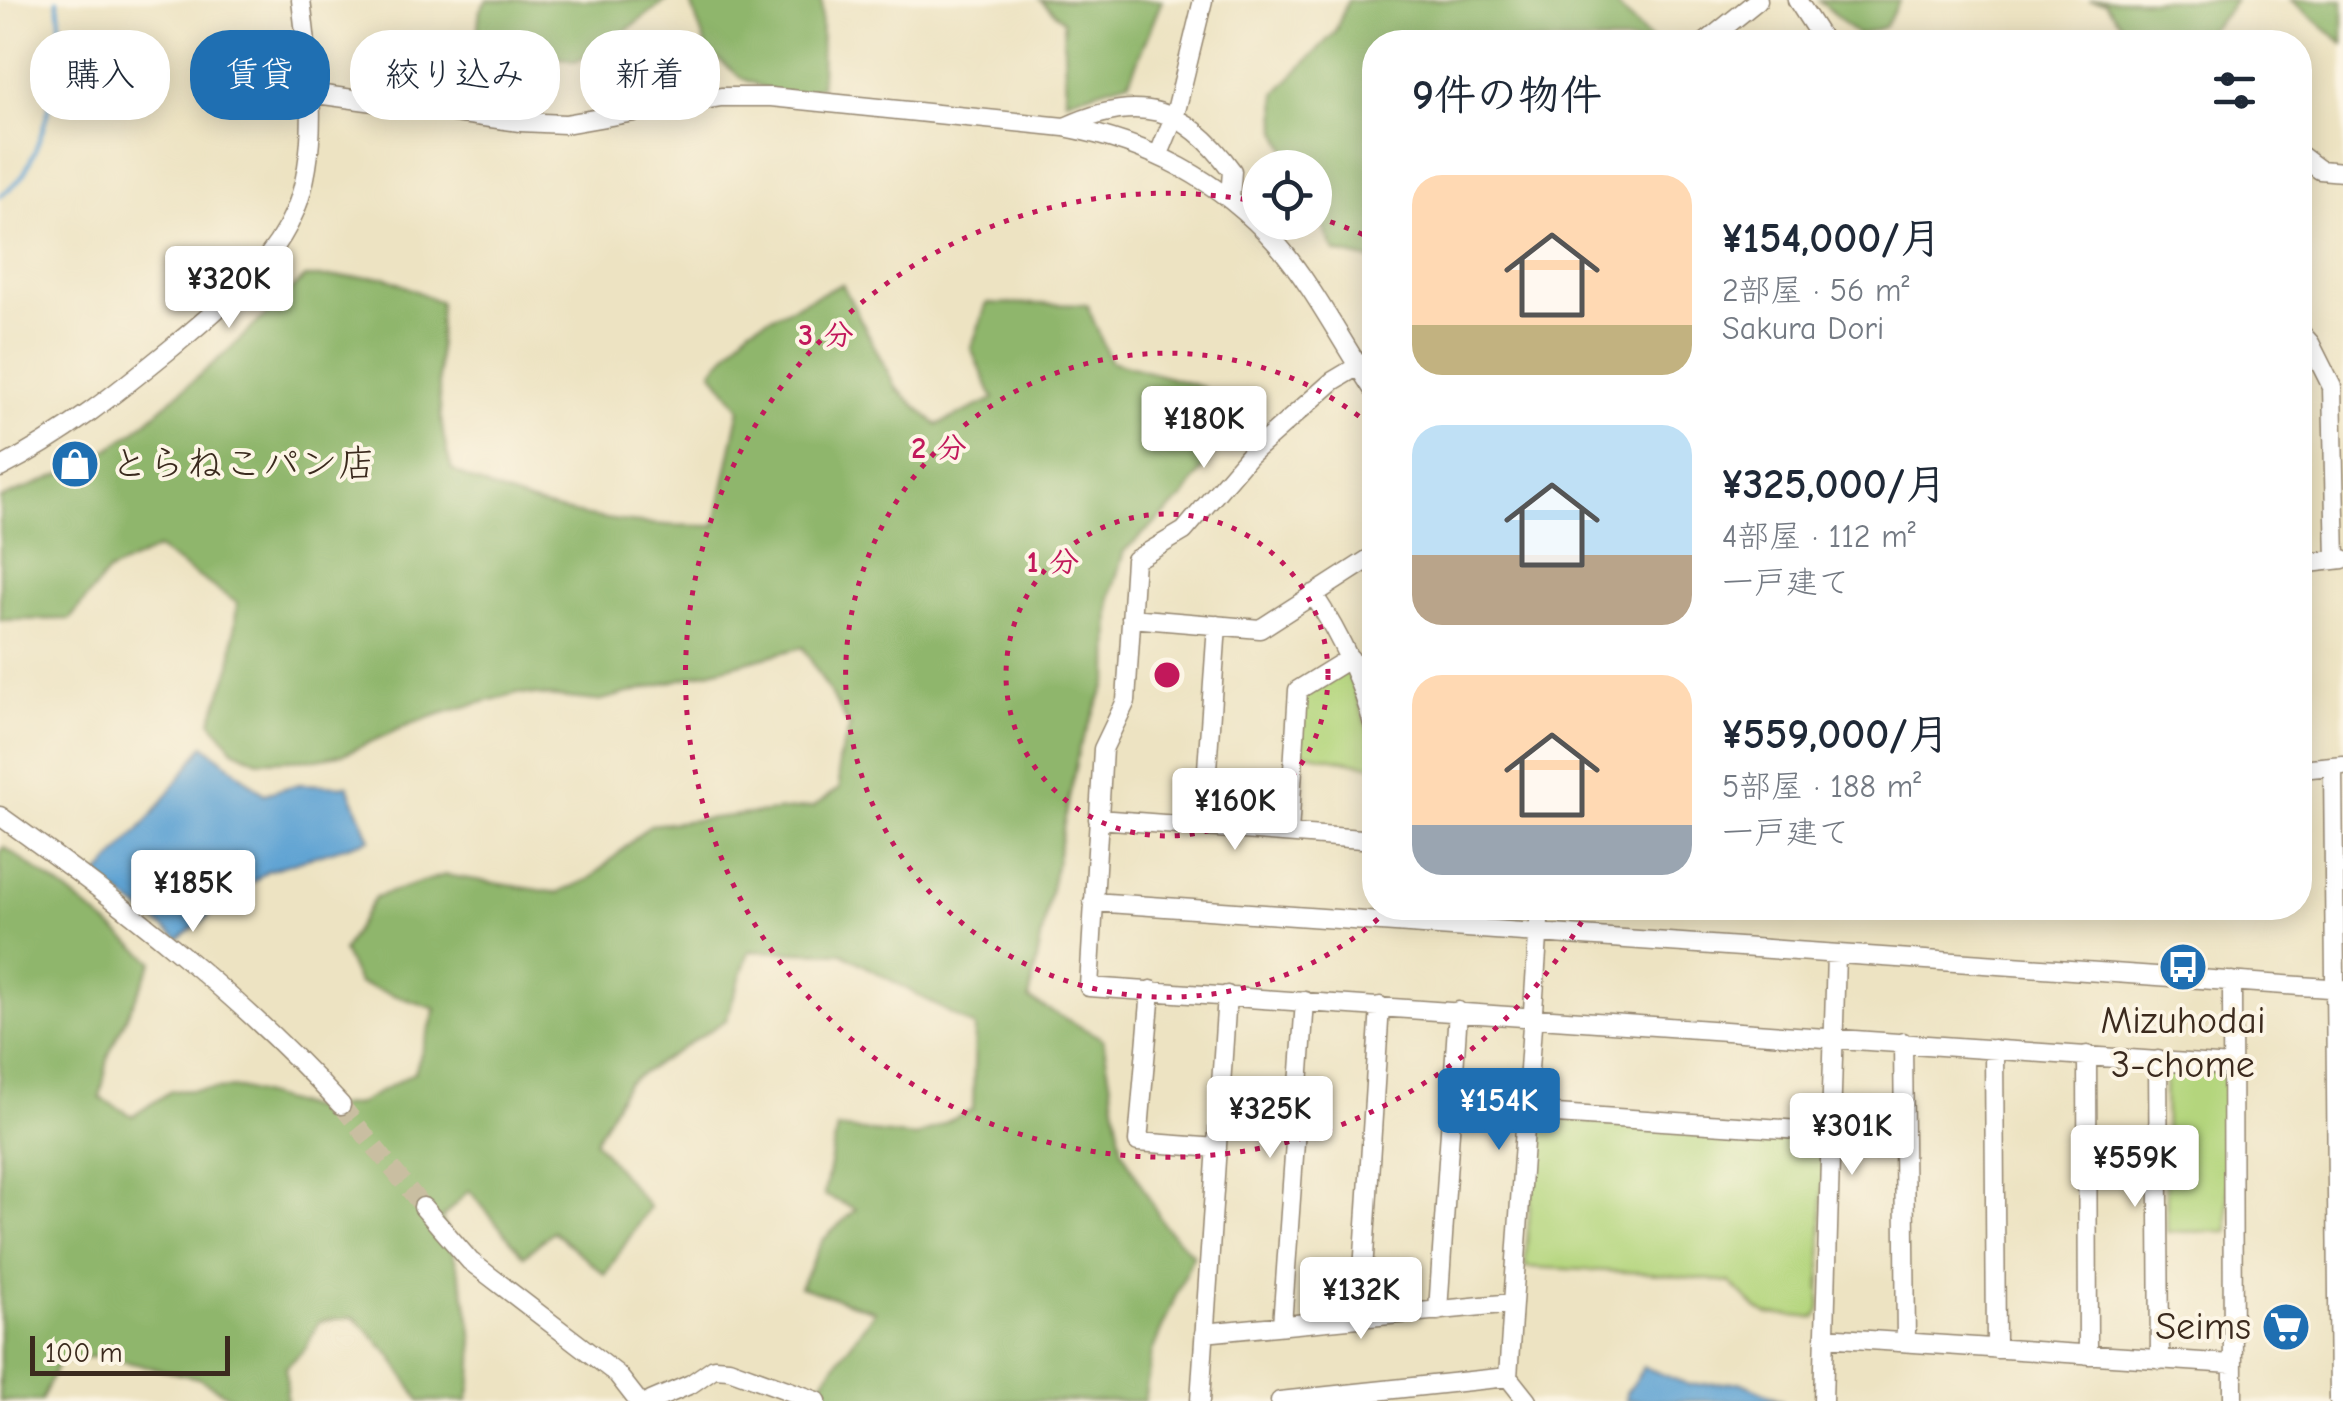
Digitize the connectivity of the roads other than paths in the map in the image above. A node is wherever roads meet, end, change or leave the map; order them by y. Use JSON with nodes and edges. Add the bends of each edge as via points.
{"nodes":[{"id":1,"x":301,"y":0,"type":"edge"},
{"id":2,"x":1203,"y":0,"type":"edge"},
{"id":3,"x":1758,"y":0,"type":"edge"},
{"id":4,"x":1796,"y":0,"type":"edge"},
{"id":5,"x":304,"y":30,"type":"edge"},
{"id":6,"x":1721,"y":30,"type":"edge"},
{"id":7,"x":1816,"y":30,"type":"edge"},
{"id":8,"x":330,"y":97,"type":"edge"},
{"id":9,"x":1175,"y":115,"type":"junction"},
{"id":10,"x":309,"y":120,"type":"edge"},
{"id":11,"x":1064,"y":127,"type":"junction"},
{"id":12,"x":1160,"y":154,"type":"junction"},
{"id":13,"x":2312,"y":164,"type":"edge"},
{"id":14,"x":2343,"y":172,"type":"edge"},
{"id":15,"x":1230,"y":197,"type":"junction"},
{"id":16,"x":2312,"y":347,"type":"edge"},
{"id":17,"x":1362,"y":362,"type":"edge"},
{"id":18,"x":1357,"y":365,"type":"junction"},
{"id":19,"x":1362,"y":372,"type":"edge"},
{"id":20,"x":0,"y":468,"type":"edge"},
{"id":21,"x":2340,"y":560,"type":"edge"},
{"id":22,"x":1362,"y":563,"type":"edge"},
{"id":23,"x":2312,"y":563,"type":"edge"},
{"id":24,"x":1313,"y":594,"type":"junction"},
{"id":25,"x":1131,"y":618,"type":"junction"},
{"id":26,"x":1217,"y":625,"type":"junction"},
{"id":27,"x":1350,"y":658,"type":"junction"},
{"id":28,"x":1362,"y":684,"type":"edge"},
{"id":29,"x":2338,"y":766,"type":"edge"},
{"id":30,"x":2312,"y":768,"type":"edge"},
{"id":31,"x":0,"y":816,"type":"edge"},
{"id":32,"x":1098,"y":819,"type":"junction"},
{"id":33,"x":1204,"y":827,"type":"junction"},
{"id":34,"x":1289,"y":833,"type":"junction"},
{"id":35,"x":1362,"y":839,"type":"edge"},
{"id":36,"x":1093,"y":902,"type":"junction"},
{"id":37,"x":1539,"y":920,"type":"edge"},
{"id":38,"x":1538,"y":933,"type":"junction"},
{"id":39,"x":1836,"y":954,"type":"junction"},
{"id":40,"x":2232,"y":981,"type":"junction"},
{"id":41,"x":2340,"y":989,"type":"edge"},
{"id":42,"x":1150,"y":990,"type":"junction"},
{"id":43,"x":1228,"y":995,"type":"junction"},
{"id":44,"x":1305,"y":1000,"type":"junction"},
{"id":45,"x":1380,"y":1006,"type":"junction"},
{"id":46,"x":1458,"y":1011,"type":"junction"},
{"id":47,"x":1532,"y":1016,"type":"junction"},
{"id":48,"x":1832,"y":1038,"type":"junction"},
{"id":49,"x":1903,"y":1042,"type":"junction"},
{"id":50,"x":1994,"y":1050,"type":"junction"},
{"id":51,"x":2087,"y":1055,"type":"junction"},
{"id":52,"x":2158,"y":1060,"type":"junction"},
{"id":53,"x":2231,"y":1066,"type":"junction"},
{"id":54,"x":341,"y":1105,"type":"tunnel mouth"},
{"id":55,"x":1526,"y":1112,"type":"junction"},
{"id":56,"x":1830,"y":1132,"type":"junction"},
{"id":57,"x":1217,"y":1148,"type":"junction"},
{"id":58,"x":423,"y":1207,"type":"tunnel mouth"},
{"id":59,"x":1513,"y":1303,"type":"junction"},
{"id":60,"x":1438,"y":1310,"type":"junction"},
{"id":61,"x":1360,"y":1318,"type":"junction"},
{"id":62,"x":1282,"y":1326,"type":"junction"},
{"id":63,"x":1204,"y":1333,"type":"junction"},
{"id":64,"x":1824,"y":1337,"type":"junction"},
{"id":65,"x":1906,"y":1342,"type":"junction"},
{"id":66,"x":1996,"y":1349,"type":"junction"},
{"id":67,"x":2088,"y":1355,"type":"junction"},
{"id":68,"x":2160,"y":1360,"type":"junction"},
{"id":69,"x":2232,"y":1364,"type":"junction"},
{"id":70,"x":1508,"y":1377,"type":"junction"},
{"id":71,"x":638,"y":1401,"type":"edge"},
{"id":72,"x":651,"y":1401,"type":"edge"},
{"id":73,"x":818,"y":1401,"type":"edge"},
{"id":74,"x":1200,"y":1401,"type":"edge"},
{"id":75,"x":1280,"y":1401,"type":"edge"},
{"id":76,"x":1528,"y":1401,"type":"edge"},
{"id":77,"x":1822,"y":1401,"type":"edge"},
{"id":78,"x":2232,"y":1401,"type":"edge"},
{"id":79,"x":2339,"y":1401,"type":"edge"}],
"edges":[{"from":1,"to":5,"type":"street"},
{"from":2,"to":9,"type":"street"},
{"from":3,"to":6,"type":"street"},
{"from":4,"to":7,"type":"street"},
{"from":8,"to":11,"type":"street","via":[[565,124],[721,97],[771,97]]},
{"from":9,"to":11,"type":"street","via":[[1152,109],[1095,112]]},
{"from":9,"to":12,"type":"street"},
{"from":9,"to":15,"type":"street","via":[[1232,171]]},
{"from":10,"to":20,"type":"street","via":[[296,209],[260,267],[105,403]]},
{"from":11,"to":12,"type":"street"},
{"from":12,"to":15,"type":"street"},
{"from":13,"to":14,"type":"street"},
{"from":15,"to":18,"type":"street","via":[[1278,246]]},
{"from":16,"to":21,"type":"street","via":[[2332,387]]},
{"from":17,"to":18,"type":"street"},
{"from":18,"to":19,"type":"street"},
{"from":18,"to":25,"type":"street","via":[[1250,455],[1184,531],[1135,560]]},
{"from":21,"to":23,"type":"street"},
{"from":22,"to":24,"type":"street"},
{"from":24,"to":26,"type":"street","via":[[1260,628]]},
{"from":24,"to":27,"type":"street"},
{"from":25,"to":26,"type":"street"},
{"from":25,"to":32,"type":"street","via":[[1126,701],[1103,748]]},
{"from":26,"to":33,"type":"street"},
{"from":27,"to":28,"type":"street"},
{"from":27,"to":34,"type":"street","via":[[1298,690]]},
{"from":29,"to":30,"type":"street"},
{"from":29,"to":41,"type":"street"},
{"from":31,"to":54,"type":"street","via":[[105,891],[290,1052]]},
{"from":32,"to":33,"type":"street"},
{"from":32,"to":36,"type":"street"},
{"from":33,"to":34,"type":"street"},
{"from":34,"to":35,"type":"street"},
{"from":36,"to":38,"type":"street"},
{"from":36,"to":42,"type":"street","via":[[1089,987]]},
{"from":37,"to":38,"type":"street"},
{"from":38,"to":39,"type":"street"},
{"from":38,"to":47,"type":"street"},
{"from":39,"to":40,"type":"street"},
{"from":39,"to":48,"type":"street"},
{"from":40,"to":41,"type":"street"},
{"from":40,"to":53,"type":"street"},
{"from":41,"to":79,"type":"street"},
{"from":42,"to":43,"type":"street"},
{"from":42,"to":57,"type":"street","via":[[1138,1142]]},
{"from":43,"to":44,"type":"street"},
{"from":43,"to":57,"type":"street"},
{"from":44,"to":45,"type":"street"},
{"from":44,"to":62,"type":"street"},
{"from":45,"to":46,"type":"street"},
{"from":45,"to":61,"type":"street"},
{"from":46,"to":47,"type":"street"},
{"from":46,"to":60,"type":"street"},
{"from":47,"to":48,"type":"street"},
{"from":47,"to":55,"type":"street"},
{"from":48,"to":49,"type":"street"},
{"from":48,"to":56,"type":"street"},
{"from":49,"to":50,"type":"street"},
{"from":49,"to":65,"type":"street"},
{"from":50,"to":51,"type":"street"},
{"from":50,"to":66,"type":"street"},
{"from":51,"to":52,"type":"street"},
{"from":51,"to":67,"type":"street"},
{"from":52,"to":53,"type":"street"},
{"from":52,"to":68,"type":"street"},
{"from":53,"to":69,"type":"street"},
{"from":55,"to":56,"type":"street"},
{"from":55,"to":59,"type":"street"},
{"from":56,"to":64,"type":"street"},
{"from":57,"to":63,"type":"street"},
{"from":58,"to":71,"type":"street","via":[[470,1260],[616,1374]]},
{"from":59,"to":60,"type":"street"},
{"from":59,"to":70,"type":"street"},
{"from":60,"to":61,"type":"street"},
{"from":61,"to":62,"type":"street"},
{"from":62,"to":63,"type":"street"},
{"from":63,"to":74,"type":"street"},
{"from":64,"to":65,"type":"street"},
{"from":64,"to":77,"type":"street"},
{"from":65,"to":66,"type":"street"},
{"from":66,"to":67,"type":"street"},
{"from":67,"to":68,"type":"street"},
{"from":68,"to":69,"type":"street"},
{"from":69,"to":78,"type":"street"},
{"from":70,"to":75,"type":"street"},
{"from":70,"to":76,"type":"street"},
{"from":72,"to":73,"type":"street","via":[[714,1368]]}]}
